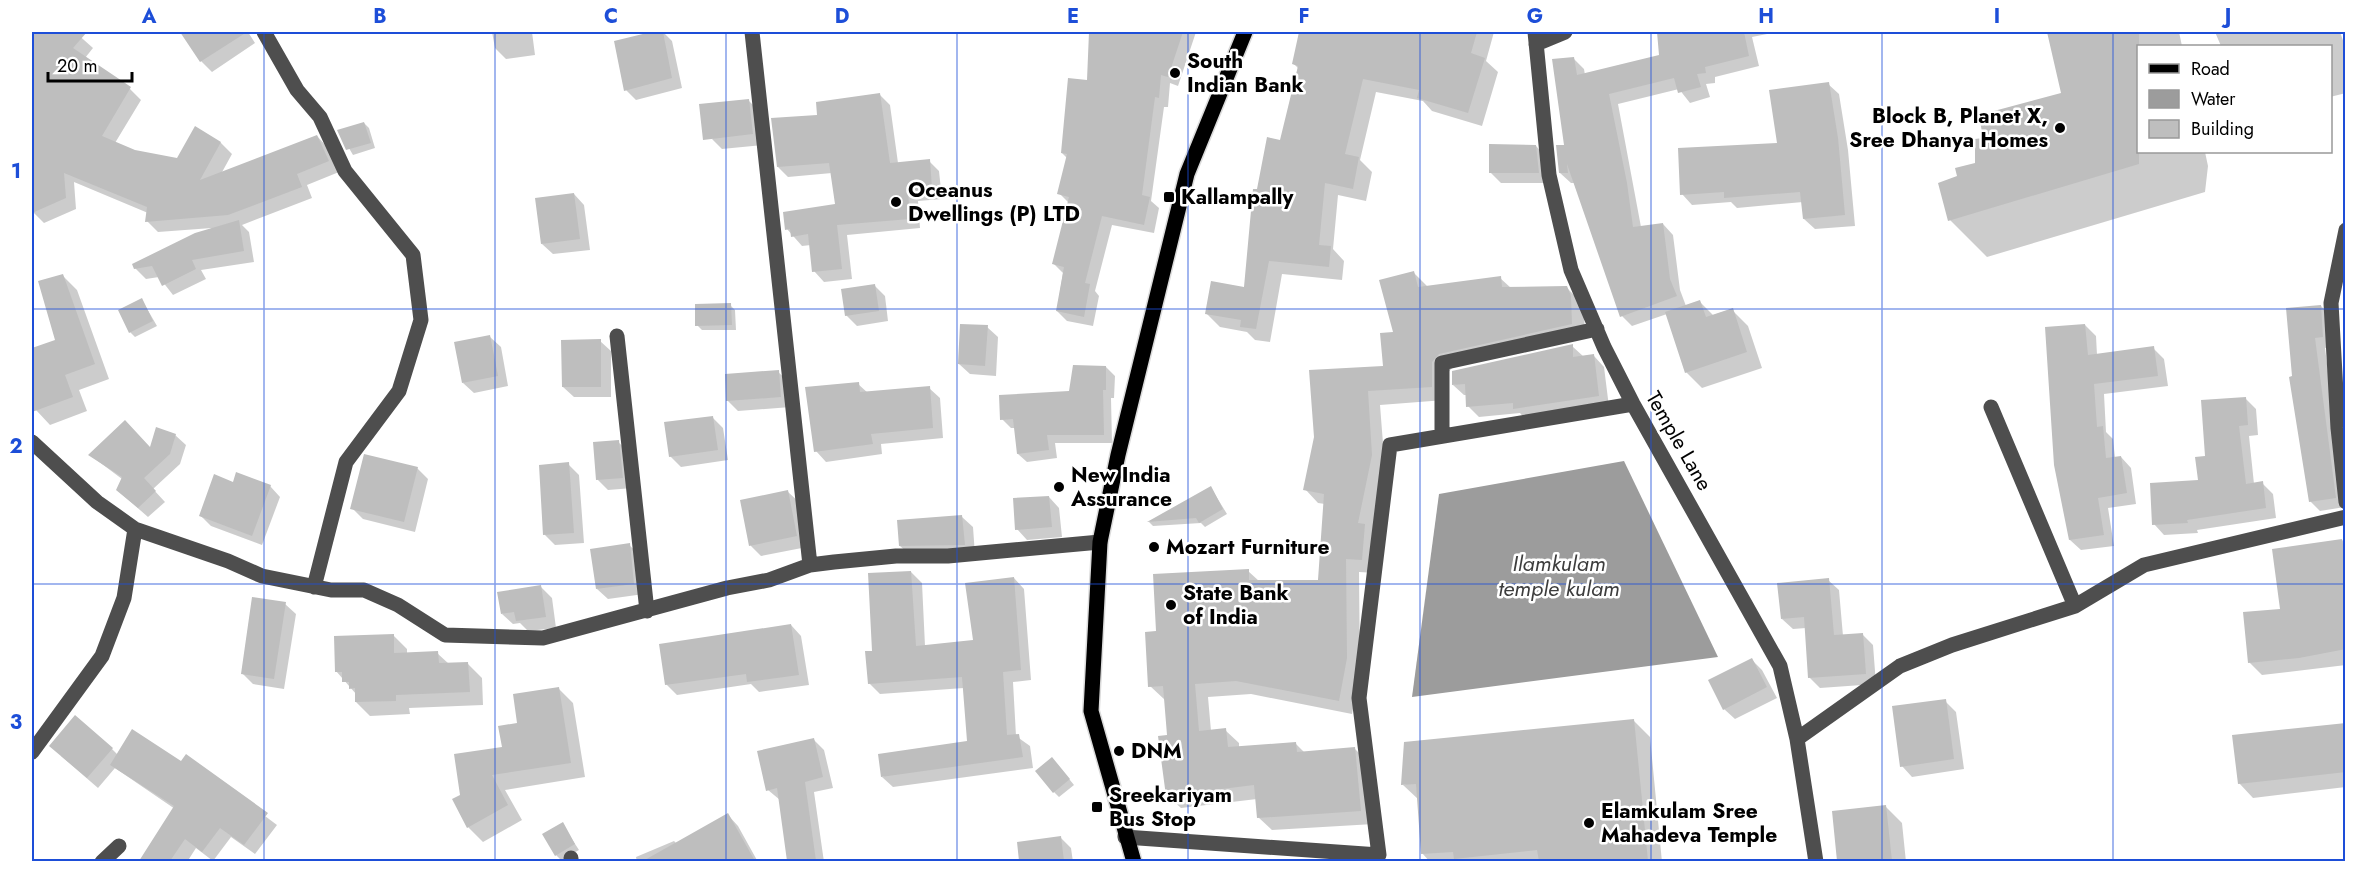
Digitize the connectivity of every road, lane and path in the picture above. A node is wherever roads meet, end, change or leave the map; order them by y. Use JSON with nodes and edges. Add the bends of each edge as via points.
{"nodes":[{"id":1,"x":264,"y":32,"type":"edge"},
{"id":2,"x":752,"y":32,"type":"edge"},
{"id":3,"x":1245,"y":32,"type":"edge"},
{"id":4,"x":1565,"y":32,"type":"edge"},
{"id":5,"x":1536,"y":38,"type":"edge"},
{"id":6,"x":2346,"y":230,"type":"edge"},
{"id":7,"x":1597,"y":329,"type":"junction"},
{"id":8,"x":617,"y":336,"type":"dead end"},
{"id":9,"x":1633,"y":404,"type":"junction"},
{"id":10,"x":1991,"y":407,"type":"dead end"},
{"id":11,"x":1442,"y":436,"type":"junction"},
{"id":12,"x":32,"y":442,"type":"edge"},
{"id":13,"x":2346,"y":502,"type":"edge"},
{"id":14,"x":2346,"y":518,"type":"edge"},
{"id":15,"x":135,"y":530,"type":"junction"},
{"id":16,"x":1100,"y":542,"type":"junction"},
{"id":17,"x":810,"y":565,"type":"junction"},
{"id":18,"x":314,"y":587,"type":"junction"},
{"id":19,"x":2075,"y":606,"type":"junction"},
{"id":20,"x":646,"y":610,"type":"junction"},
{"id":21,"x":1797,"y":739,"type":"junction"},
{"id":22,"x":32,"y":752,"type":"edge"},
{"id":23,"x":1125,"y":837,"type":"junction"},
{"id":24,"x":119,"y":846,"type":"dead end"},
{"id":25,"x":1379,"y":858,"type":"edge"},
{"id":26,"x":102,"y":861,"type":"edge"},
{"id":27,"x":1134,"y":861,"type":"edge"},
{"id":28,"x":1816,"y":861,"type":"edge"}],
"edges":[{"from":1,"to":18,"type":"street","via":[[297,90],[320,117],[345,171],[413,255],[421,320],[399,391],[346,462]]},
{"from":2,"to":17,"type":"street"},
{"from":3,"to":16,"type":"main road","via":[[1187,174]]},
{"from":4,"to":5,"type":"street"},
{"from":5,"to":7,"type":"street","name":"Temple Lane","via":[[1549,175],[1571,270]]},
{"from":6,"to":13,"type":"street","via":[[2331,303]]},
{"from":7,"to":9,"type":"street","name":"Temple Lane"},
{"from":7,"to":11,"type":"street","via":[[1442,363]]},
{"from":8,"to":20,"type":"street"},
{"from":9,"to":11,"type":"street"},
{"from":9,"to":21,"type":"street","name":"Temple Lane","via":[[1780,666]]},
{"from":10,"to":19,"type":"street"},
{"from":11,"to":25,"type":"street","via":[[1390,445],[1359,698]]},
{"from":12,"to":15,"type":"street","via":[[84,492]]},
{"from":14,"to":19,"type":"street","via":[[2144,565]]},
{"from":15,"to":18,"type":"street","via":[[261,576]]},
{"from":15,"to":22,"type":"street","via":[[124,598],[102,656]]},
{"from":16,"to":17,"type":"street"},
{"from":16,"to":23,"type":"main road","via":[[1091,711]]},
{"from":17,"to":20,"type":"street","via":[[770,580]]},
{"from":18,"to":20,"type":"street","via":[[364,590],[398,605],[436,631],[454,636],[543,638]]},
{"from":19,"to":21,"type":"street","via":[[1900,666]]},
{"from":21,"to":28,"type":"street","name":"Temple Lane"},
{"from":23,"to":25,"type":"street"},
{"from":23,"to":27,"type":"main road"},
{"from":24,"to":26,"type":"street"}]}
